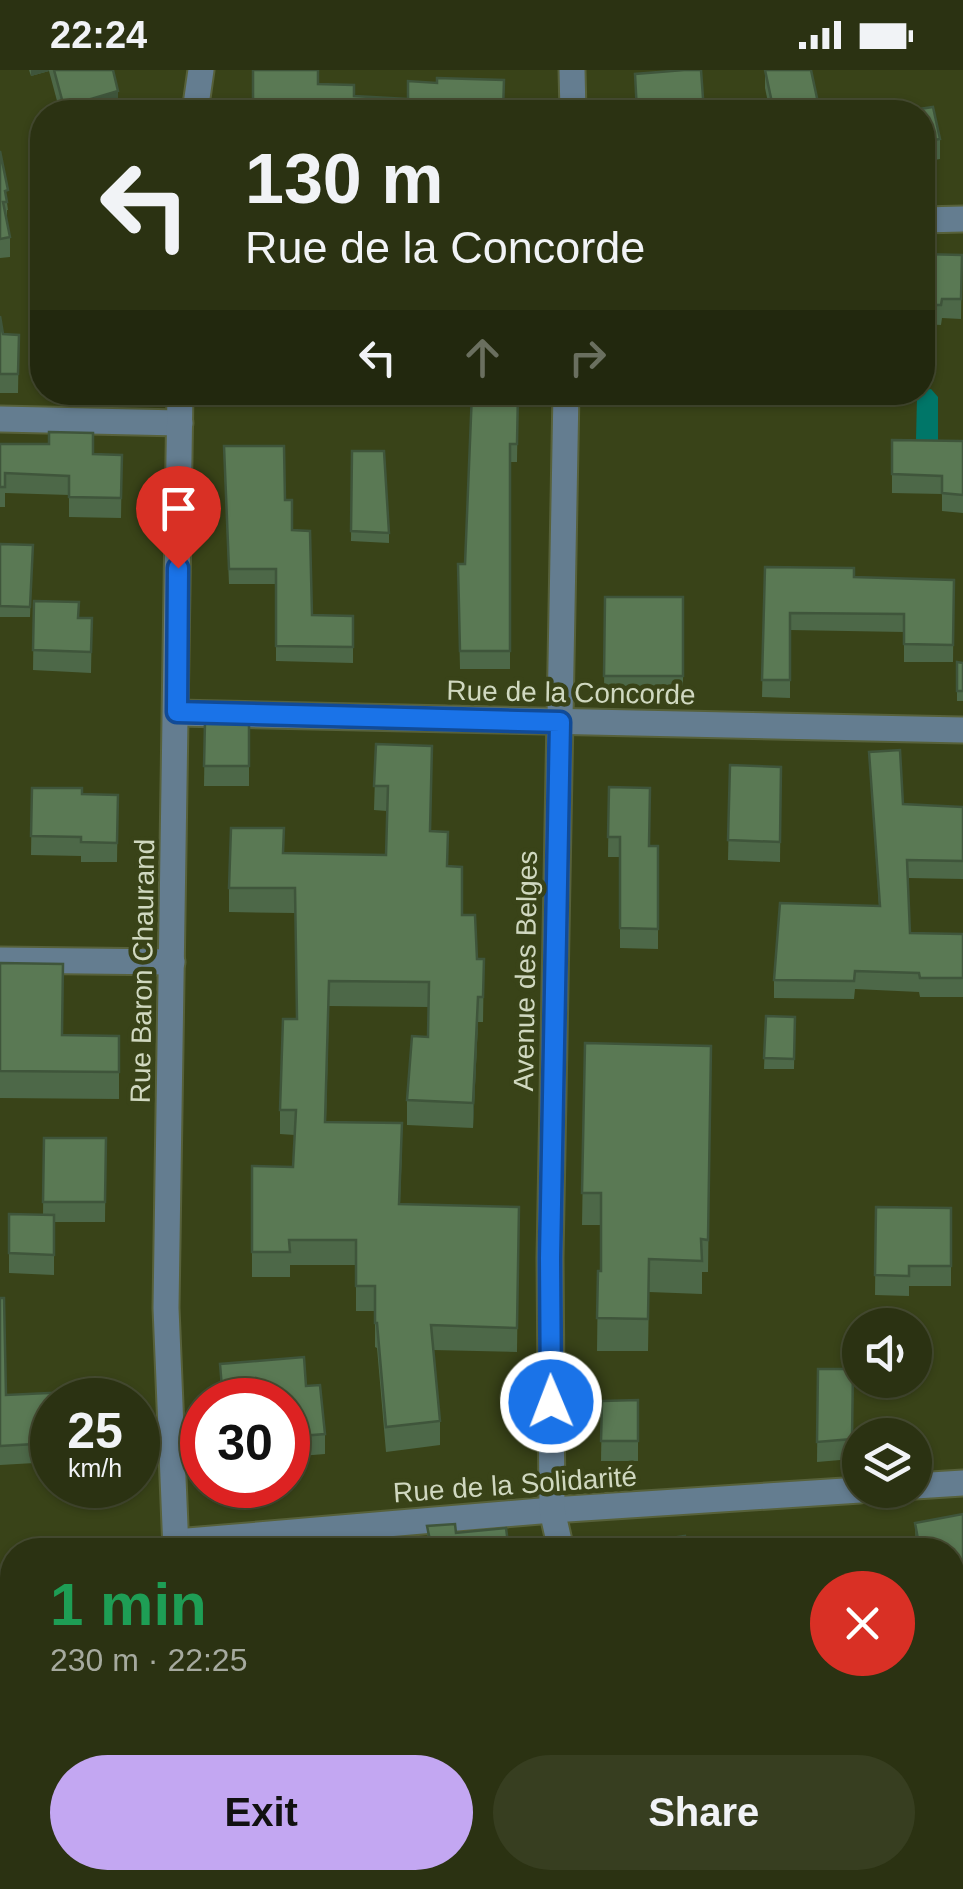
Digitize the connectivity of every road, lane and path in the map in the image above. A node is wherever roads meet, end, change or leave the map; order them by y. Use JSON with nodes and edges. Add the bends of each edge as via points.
{"nodes":[{"id":1,"x":201,"y":70,"type":"edge"},
{"id":2,"x":572,"y":70,"type":"edge"},
{"id":3,"x":197,"y":100,"type":"edge"},
{"id":4,"x":572,"y":100,"type":"edge"},
{"id":5,"x":935,"y":220,"type":"edge"},
{"id":6,"x":963,"y":220,"type":"edge"},
{"id":7,"x":180,"y":405,"type":"edge"},
{"id":8,"x":566,"y":405,"type":"edge"},
{"id":9,"x":0,"y":419,"type":"edge"},
{"id":10,"x":180,"y":423,"type":"junction"},
{"id":11,"x":177,"y":712,"type":"junction"},
{"id":12,"x":560,"y":722,"type":"junction"},
{"id":13,"x":963,"y":730,"type":"edge"},
{"id":14,"x":0,"y":960,"type":"edge"},
{"id":15,"x":172,"y":962,"type":"junction"},
{"id":16,"x":963,"y":1482,"type":"edge"},
{"id":17,"x":932,"y":1485,"type":"edge"},
{"id":18,"x":842,"y":1491,"type":"edge"},
{"id":19,"x":552,"y":1510,"type":"junction"},
{"id":20,"x":176,"y":1538,"type":"edge"},
{"id":21,"x":260,"y":1538,"type":"edge"},
{"id":22,"x":558,"y":1538,"type":"edge"}],
"edges":[{"from":1,"to":3,"type":"street"},
{"from":2,"to":4,"type":"street"},
{"from":5,"to":6,"type":"street"},
{"from":7,"to":10,"type":"street","name":"Rue Baron Chaurand"},
{"from":8,"to":12,"type":"street","name":"Avenue des Belges"},
{"from":9,"to":10,"type":"street"},
{"from":10,"to":11,"type":"street","name":"Rue Baron Chaurand"},
{"from":11,"to":12,"type":"street","name":"Rue de la Concorde"},
{"from":11,"to":15,"type":"street","name":"Rue Baron Chaurand"},
{"from":12,"to":13,"type":"street","name":"Rue de la Concorde"},
{"from":12,"to":19,"type":"street","name":"Avenue des Belges"},
{"from":14,"to":15,"type":"street"},
{"from":15,"to":20,"type":"street","name":"Rue Baron Chaurand","via":[[166,1308]]},
{"from":16,"to":17,"type":"street"},
{"from":18,"to":19,"type":"street","name":"Rue de la Solidarité"},
{"from":19,"to":21,"type":"street","name":"Rue de la Solidarité"},
{"from":19,"to":22,"type":"street","name":"Avenue des Belges"}]}
